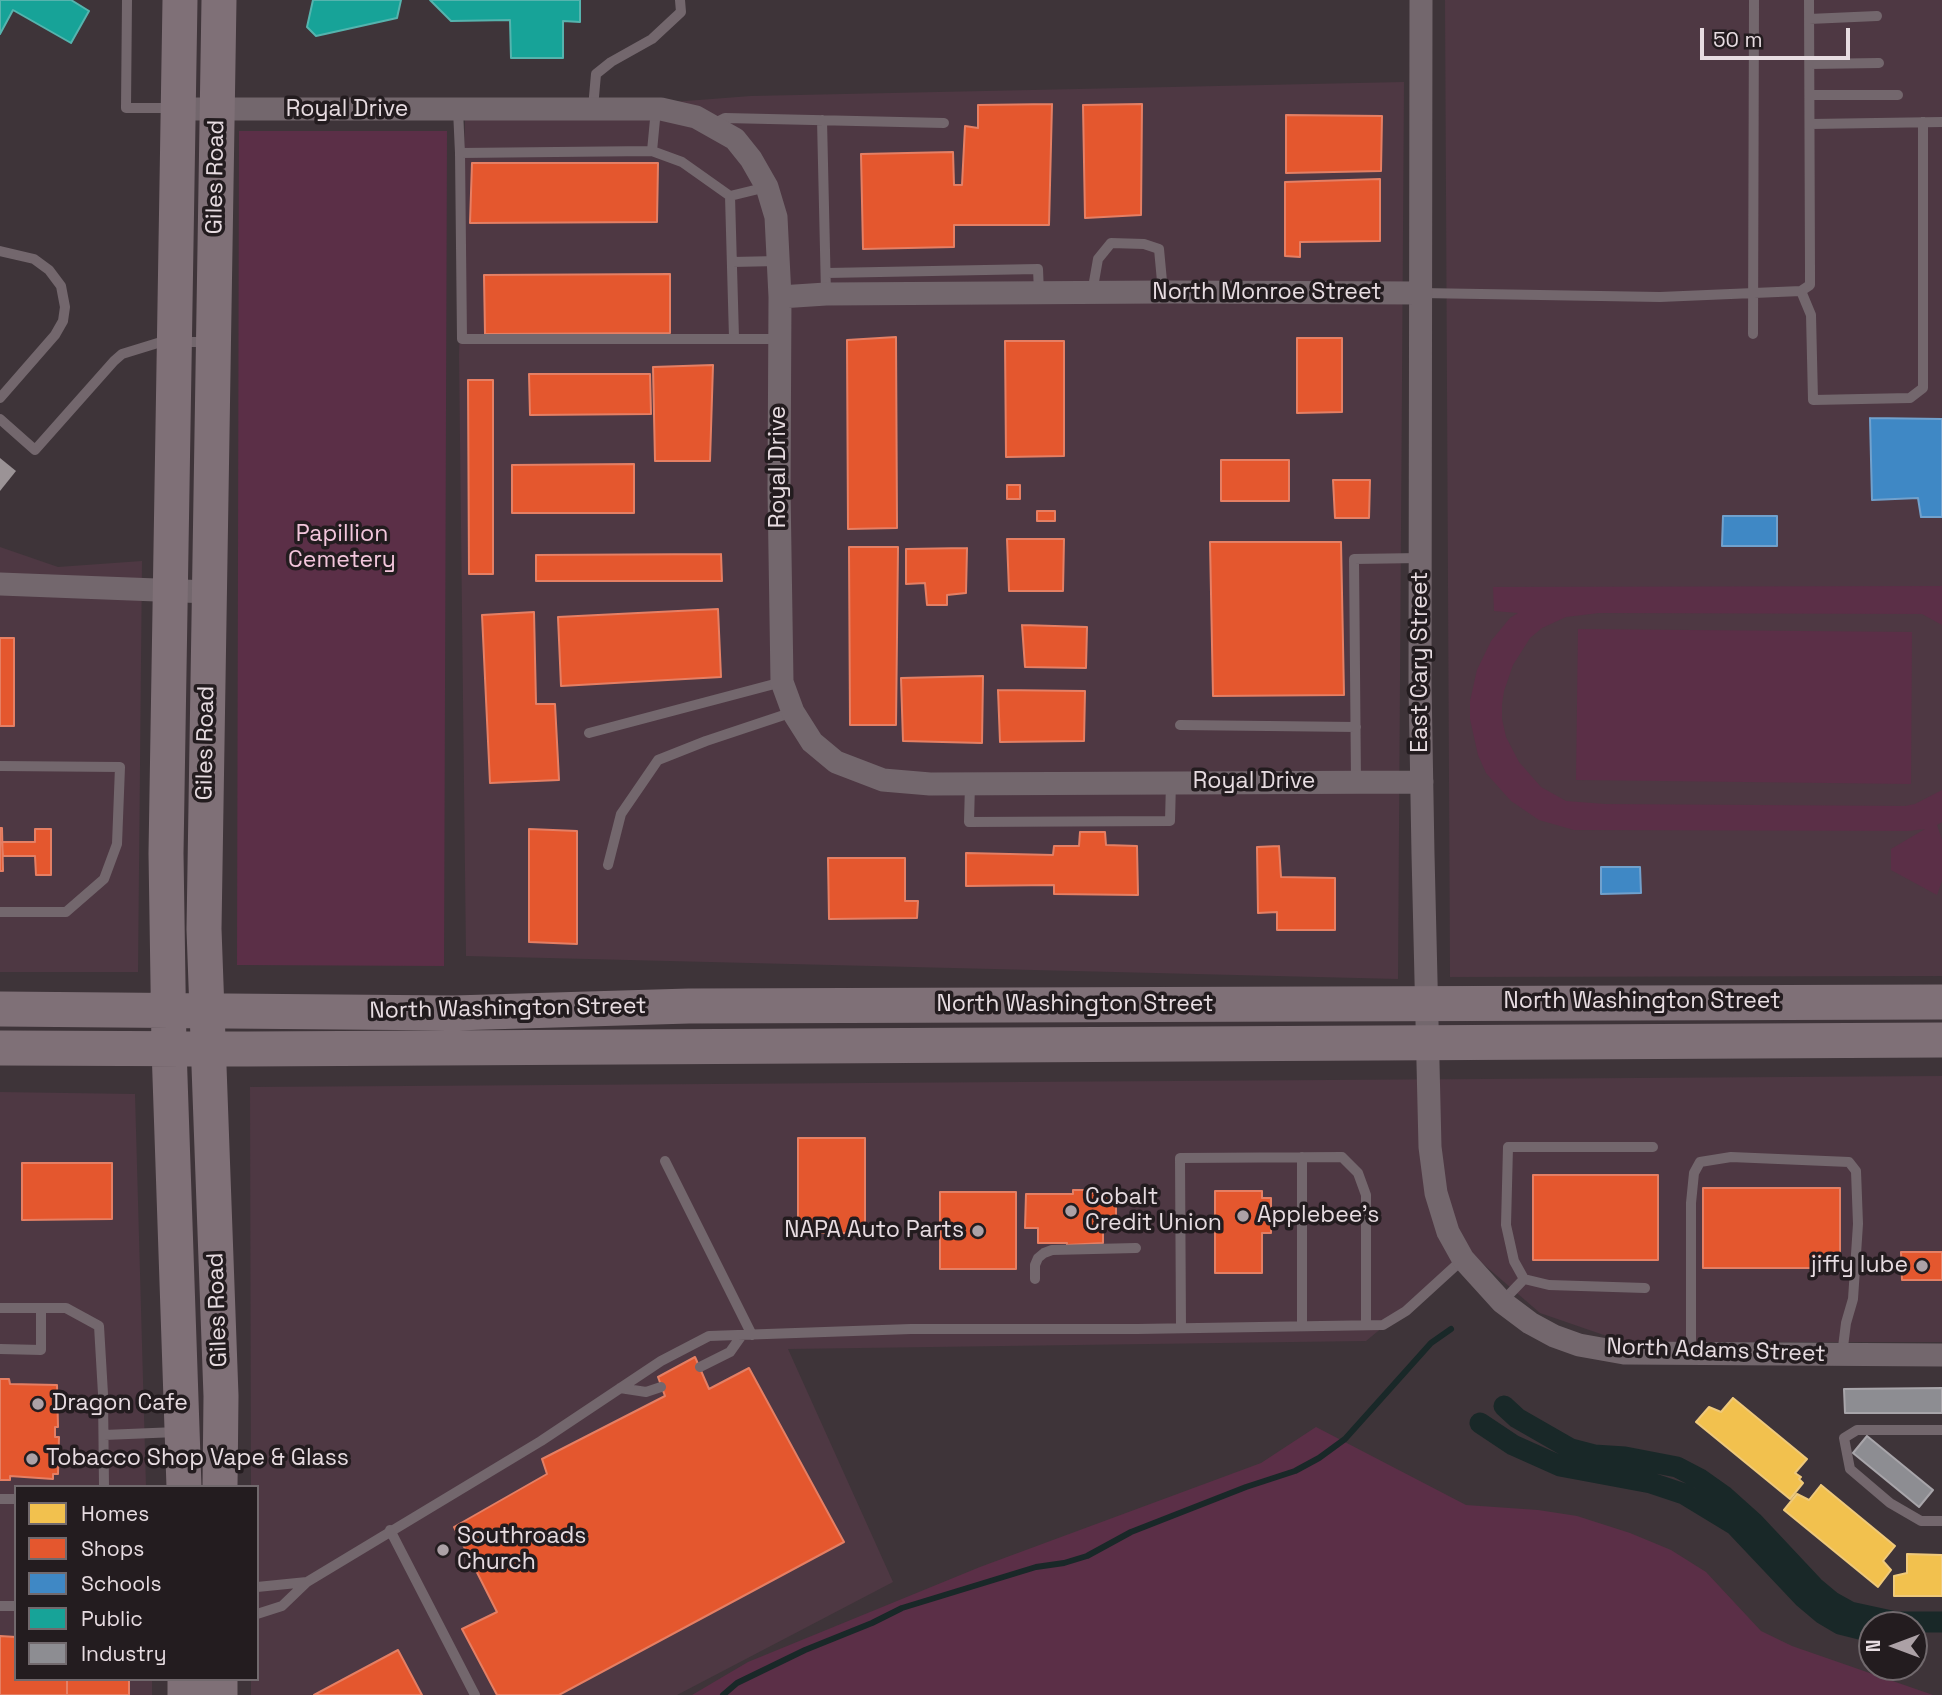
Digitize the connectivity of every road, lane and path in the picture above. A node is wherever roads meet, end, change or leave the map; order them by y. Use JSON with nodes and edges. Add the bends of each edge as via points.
{"nodes":[{"id":1,"x":127,"y":0,"type":"edge"},
{"id":2,"x":180,"y":0,"type":"edge"},
{"id":3,"x":219,"y":0,"type":"edge"},
{"id":4,"x":680,"y":0,"type":"edge"},
{"id":5,"x":1421,"y":0,"type":"edge"},
{"id":6,"x":1754,"y":0,"type":"edge"},
{"id":7,"x":1809,"y":0,"type":"edge"},
{"id":8,"x":1877,"y":16,"type":"dead end"},
{"id":9,"x":1809,"y":19,"type":"junction"},
{"id":10,"x":1880,"y":63,"type":"dead end"},
{"id":11,"x":1810,"y":64,"type":"junction"},
{"id":12,"x":1810,"y":96,"type":"junction"},
{"id":13,"x":1898,"y":96,"type":"dead end"},
{"id":14,"x":593,"y":108,"type":"junction"},
{"id":15,"x":178,"y":109,"type":"junction"},
{"id":16,"x":217,"y":109,"type":"junction"},
{"id":17,"x":656,"y":109,"type":"junction"},
{"id":18,"x":458,"y":110,"type":"junction"},
{"id":19,"x":822,"y":120,"type":"junction"},
{"id":20,"x":944,"y":122,"type":"dead end"},
{"id":21,"x":1923,"y":122,"type":"junction"},
{"id":22,"x":1942,"y":122,"type":"edge"},
{"id":23,"x":713,"y":124,"type":"junction"},
{"id":24,"x":1811,"y":124,"type":"junction"},
{"id":25,"x":652,"y":151,"type":"junction"},
{"id":26,"x":460,"y":153,"type":"junction"},
{"id":27,"x":767,"y":187,"type":"junction"},
{"id":28,"x":730,"y":196,"type":"junction"},
{"id":29,"x":0,"y":251,"type":"edge"},
{"id":30,"x":779,"y":261,"type":"junction"},
{"id":31,"x":732,"y":262,"type":"junction"},
{"id":32,"x":992,"y":270,"type":"junction"},
{"id":33,"x":826,"y":284,"type":"junction"},
{"id":34,"x":1801,"y":291,"type":"junction"},
{"id":35,"x":1163,"y":292,"type":"junction"},
{"id":36,"x":1091,"y":293,"type":"junction"},
{"id":37,"x":1421,"y":293,"type":"junction"},
{"id":38,"x":1039,"y":294,"type":"junction"},
{"id":39,"x":1753,"y":294,"type":"junction"},
{"id":40,"x":992,"y":295,"type":"junction"},
{"id":41,"x":780,"y":297,"type":"junction"},
{"id":42,"x":1753,"y":334,"type":"dead end"},
{"id":43,"x":734,"y":338,"type":"junction"},
{"id":44,"x":779,"y":338,"type":"junction"},
{"id":45,"x":174,"y":341,"type":"junction"},
{"id":46,"x":213,"y":343,"type":"junction"},
{"id":47,"x":0,"y":398,"type":"edge"},
{"id":48,"x":0,"y":419,"type":"edge"},
{"id":49,"x":1420,"y":558,"type":"junction"},
{"id":50,"x":0,"y":584,"type":"edge"},
{"id":51,"x":170,"y":591,"type":"junction"},
{"id":52,"x":209,"y":592,"type":"junction"},
{"id":53,"x":782,"y":682,"type":"junction"},
{"id":54,"x":793,"y":712,"type":"junction"},
{"id":55,"x":1180,"y":725,"type":"dead end"},
{"id":56,"x":1356,"y":727,"type":"junction"},
{"id":57,"x":589,"y":733,"type":"dead end"},
{"id":58,"x":0,"y":766,"type":"edge"},
{"id":59,"x":1171,"y":782,"type":"junction"},
{"id":60,"x":1422,"y":782,"type":"junction"},
{"id":61,"x":1356,"y":783,"type":"junction"},
{"id":62,"x":970,"y":784,"type":"junction"},
{"id":63,"x":608,"y":865,"type":"dead end"},
{"id":64,"x":0,"y":912,"type":"edge"},
{"id":65,"x":1942,"y":1002,"type":"edge"},
{"id":66,"x":1428,"y":1004,"type":"junction"},
{"id":67,"x":0,"y":1009,"type":"edge"},
{"id":68,"x":168,"y":1009,"type":"junction"},
{"id":69,"x":208,"y":1009,"type":"junction"},
{"id":70,"x":1942,"y":1040,"type":"edge"},
{"id":71,"x":1428,"y":1043,"type":"junction"},
{"id":72,"x":0,"y":1048,"type":"edge"},
{"id":73,"x":169,"y":1048,"type":"junction"},
{"id":74,"x":209,"y":1049,"type":"junction"},
{"id":75,"x":1653,"y":1147,"type":"dead end"},
{"id":76,"x":1302,"y":1157,"type":"junction"},
{"id":77,"x":666,"y":1161,"type":"dead end"},
{"id":78,"x":1136,"y":1248,"type":"dead end"},
{"id":79,"x":1463,"y":1259,"type":"junction"},
{"id":80,"x":1035,"y":1279,"type":"dead end"},
{"id":81,"x":1524,"y":1279,"type":"junction"},
{"id":82,"x":1645,"y":1288,"type":"dead end"},
{"id":83,"x":1502,"y":1302,"type":"junction"},
{"id":84,"x":0,"y":1308,"type":"edge"},
{"id":85,"x":41,"y":1308,"type":"junction"},
{"id":86,"x":1366,"y":1325,"type":"junction"},
{"id":87,"x":1302,"y":1326,"type":"junction"},
{"id":88,"x":1181,"y":1327,"type":"junction"},
{"id":89,"x":747,"y":1335,"type":"junction"},
{"id":90,"x":0,"y":1349,"type":"edge"},
{"id":91,"x":1691,"y":1354,"type":"junction"},
{"id":92,"x":1842,"y":1355,"type":"junction"},
{"id":93,"x":1942,"y":1355,"type":"edge"},
{"id":94,"x":700,"y":1367,"type":"dead end"},
{"id":95,"x":662,"y":1387,"type":"dead end"},
{"id":96,"x":620,"y":1388,"type":"junction"},
{"id":97,"x":1942,"y":1430,"type":"edge"},
{"id":98,"x":183,"y":1432,"type":"junction"},
{"id":99,"x":104,"y":1435,"type":"junction"},
{"id":100,"x":104,"y":1485,"type":"edge"},
{"id":101,"x":184,"y":1485,"type":"edge"},
{"id":102,"x":220,"y":1485,"type":"edge"},
{"id":103,"x":1942,"y":1521,"type":"edge"},
{"id":104,"x":390,"y":1531,"type":"junction"},
{"id":105,"x":307,"y":1581,"type":"junction"},
{"id":106,"x":259,"y":1587,"type":"edge"},
{"id":107,"x":259,"y":1613,"type":"edge"},
{"id":108,"x":475,"y":1695,"type":"edge"}],
"edges":[{"from":1,"to":15,"type":"lane","via":[[126,108]]},
{"from":2,"to":15,"type":"main road","name":"Giles Road"},
{"from":3,"to":16,"type":"main road","name":"Giles Road"},
{"from":4,"to":14,"type":"lane","via":[[681,12],[652,39],[596,75]]},
{"from":5,"to":37,"type":"street","name":"East Cary Street"},
{"from":6,"to":39,"type":"lane"},
{"from":7,"to":9,"type":"lane"},
{"from":8,"to":9,"type":"lane"},
{"from":9,"to":11,"type":"lane"},
{"from":10,"to":11,"type":"lane"},
{"from":11,"to":12,"type":"lane"},
{"from":12,"to":13,"type":"lane"},
{"from":12,"to":24,"type":"lane"},
{"from":14,"to":17,"type":"street","name":"Royal Drive"},
{"from":14,"to":18,"type":"street","name":"Royal Drive"},
{"from":15,"to":16,"type":"street","name":"Royal Drive"},
{"from":15,"to":45,"type":"main road","name":"Giles Road"},
{"from":16,"to":18,"type":"street","name":"Royal Drive"},
{"from":16,"to":46,"type":"main road","name":"Giles Road"},
{"from":17,"to":23,"type":"street","name":"Royal Drive"},
{"from":17,"to":25,"type":"lane"},
{"from":18,"to":26,"type":"lane"},
{"from":19,"to":20,"type":"lane"},
{"from":19,"to":23,"type":"lane","via":[[725,118]]},
{"from":19,"to":33,"type":"lane"},
{"from":21,"to":22,"type":"lane"},
{"from":21,"to":24,"type":"lane"},
{"from":21,"to":34,"type":"lane","via":[[1923,388],[1910,398],[1813,400],[1811,315]]},
{"from":23,"to":27,"type":"street","name":"Royal Drive","via":[[735,139]]},
{"from":24,"to":34,"type":"lane","via":[[1810,285]]},
{"from":25,"to":26,"type":"lane"},
{"from":25,"to":28,"type":"lane","via":[[682,163]]},
{"from":26,"to":43,"type":"lane","via":[[462,339]]},
{"from":27,"to":28,"type":"lane"},
{"from":27,"to":30,"type":"street","name":"Royal Drive","via":[[776,217]]},
{"from":28,"to":31,"type":"lane"},
{"from":29,"to":47,"type":"lane","via":[[34,259],[49,270],[61,286],[65,307],[55,335]]},
{"from":30,"to":31,"type":"lane"},
{"from":30,"to":41,"type":"street","name":"Royal Drive"},
{"from":31,"to":43,"type":"lane"},
{"from":32,"to":33,"type":"lane"},
{"from":32,"to":38,"type":"lane","via":[[1038,269]]},
{"from":32,"to":40,"type":"lane"},
{"from":33,"to":40,"type":"street","name":"North Monroe Street"},
{"from":33,"to":41,"type":"street","name":"North Monroe Street"},
{"from":34,"to":39,"type":"lane","name":"North Monroe Street"},
{"from":35,"to":36,"type":"street","name":"North Monroe Street"},
{"from":35,"to":36,"type":"lane","via":[[1159,249],[1111,243],[1098,259]]},
{"from":35,"to":37,"type":"street","name":"North Monroe Street"},
{"from":36,"to":38,"type":"street","name":"North Monroe Street"},
{"from":37,"to":39,"type":"lane","name":"North Monroe Street"},
{"from":37,"to":49,"type":"street","name":"East Cary Street"},
{"from":38,"to":40,"type":"street","name":"North Monroe Street"},
{"from":39,"to":42,"type":"lane"},
{"from":41,"to":44,"type":"street","name":"Royal Drive"},
{"from":43,"to":44,"type":"lane"},
{"from":44,"to":53,"type":"street","name":"Royal Drive"},
{"from":45,"to":46,"type":"lane"},
{"from":45,"to":48,"type":"lane","via":[[148,344],[114,360],[34,450]]},
{"from":45,"to":51,"type":"main road","name":"Giles Road"},
{"from":46,"to":52,"type":"main road","name":"Giles Road"},
{"from":49,"to":56,"type":"lane","via":[[1354,559]]},
{"from":49,"to":60,"type":"street","name":"East Cary Street"},
{"from":50,"to":51,"type":"street"},
{"from":51,"to":52,"type":"street"},
{"from":51,"to":68,"type":"main road","name":"Giles Road"},
{"from":52,"to":69,"type":"main road","name":"Giles Road","via":[[204,861]]},
{"from":53,"to":54,"type":"street","name":"Royal Drive"},
{"from":53,"to":57,"type":"lane"},
{"from":54,"to":62,"type":"street","name":"Royal Drive","via":[[812,742],[836,762],[883,780]]},
{"from":54,"to":63,"type":"lane","via":[[658,760],[621,814]]},
{"from":55,"to":56,"type":"lane"},
{"from":56,"to":61,"type":"lane"},
{"from":58,"to":64,"type":"lane","via":[[120,767],[117,844],[104,879],[66,912]]},
{"from":59,"to":61,"type":"street","name":"Royal Drive"},
{"from":59,"to":62,"type":"street","name":"Royal Drive"},
{"from":59,"to":62,"type":"lane","via":[[1170,821],[969,822]]},
{"from":60,"to":61,"type":"street","name":"Royal Drive"},
{"from":60,"to":66,"type":"street","name":"East Cary Street"},
{"from":65,"to":66,"type":"main road","name":"North Washington Street"},
{"from":66,"to":69,"type":"main road","name":"North Washington Street","via":[[689,1006],[454,1013]]},
{"from":66,"to":71,"type":"street","name":"East Cary Street"},
{"from":67,"to":68,"type":"main road","name":"North Washington Street"},
{"from":68,"to":69,"type":"main road","name":"North Washington Street"},
{"from":68,"to":73,"type":"main road","name":"Giles Road"},
{"from":69,"to":74,"type":"main road","name":"Giles Road"},
{"from":70,"to":71,"type":"main road","name":"North Washington Street"},
{"from":71,"to":74,"type":"main road","name":"North Washington Street"},
{"from":71,"to":79,"type":"street","name":"East Cary Street","via":[[1432,1171],[1448,1232]]},
{"from":72,"to":73,"type":"main road","name":"North Washington Street"},
{"from":73,"to":74,"type":"main road","name":"North Washington Street"},
{"from":73,"to":98,"type":"main road","name":"Giles Road"},
{"from":74,"to":102,"type":"main road","name":"Giles Road"},
{"from":75,"to":81,"type":"lane","via":[[1508,1147],[1506,1225],[1514,1261]]},
{"from":76,"to":86,"type":"lane","via":[[1342,1157],[1358,1173],[1366,1195]]},
{"from":76,"to":87,"type":"lane"},
{"from":76,"to":88,"type":"lane","via":[[1180,1158]]},
{"from":77,"to":89,"type":"lane"},
{"from":78,"to":80,"type":"lane","via":[[1044,1253],[1035,1265]]},
{"from":79,"to":83,"type":"street","name":"East Cary Street"},
{"from":79,"to":86,"type":"lane","via":[[1406,1311],[1383,1325]]},
{"from":81,"to":82,"type":"lane","via":[[1549,1285]]},
{"from":81,"to":83,"type":"lane"},
{"from":83,"to":91,"type":"street","name":"North Adams Street","via":[[1530,1323],[1579,1345],[1624,1353]]},
{"from":84,"to":85,"type":"lane"},
{"from":85,"to":90,"type":"lane","via":[[41,1350]]},
{"from":85,"to":99,"type":"lane","via":[[66,1308],[99,1326]]},
{"from":86,"to":87,"type":"lane"},
{"from":87,"to":88,"type":"lane"},
{"from":88,"to":89,"type":"lane"},
{"from":89,"to":94,"type":"lane","via":[[730,1352]]},
{"from":89,"to":96,"type":"lane","via":[[709,1336]]},
{"from":91,"to":92,"type":"street","name":"North Adams Street"},
{"from":91,"to":92,"type":"lane","via":[[1694,1173],[1700,1162],[1731,1157],[1849,1162],[1856,1171],[1853,1299]]},
{"from":92,"to":93,"type":"street","name":"North Adams Street"},
{"from":95,"to":96,"type":"lane","via":[[646,1392]]},
{"from":96,"to":104,"type":"lane"},
{"from":97,"to":103,"type":"lane","via":[[1857,1430],[1844,1438],[1850,1469],[1890,1503],[1921,1521]]},
{"from":98,"to":99,"type":"lane"},
{"from":98,"to":101,"type":"main road","name":"Giles Road"},
{"from":99,"to":100,"type":"lane"},
{"from":104,"to":105,"type":"lane"},
{"from":104,"to":108,"type":"lane"},
{"from":105,"to":106,"type":"lane"},
{"from":105,"to":107,"type":"lane","via":[[282,1606]]}]}
